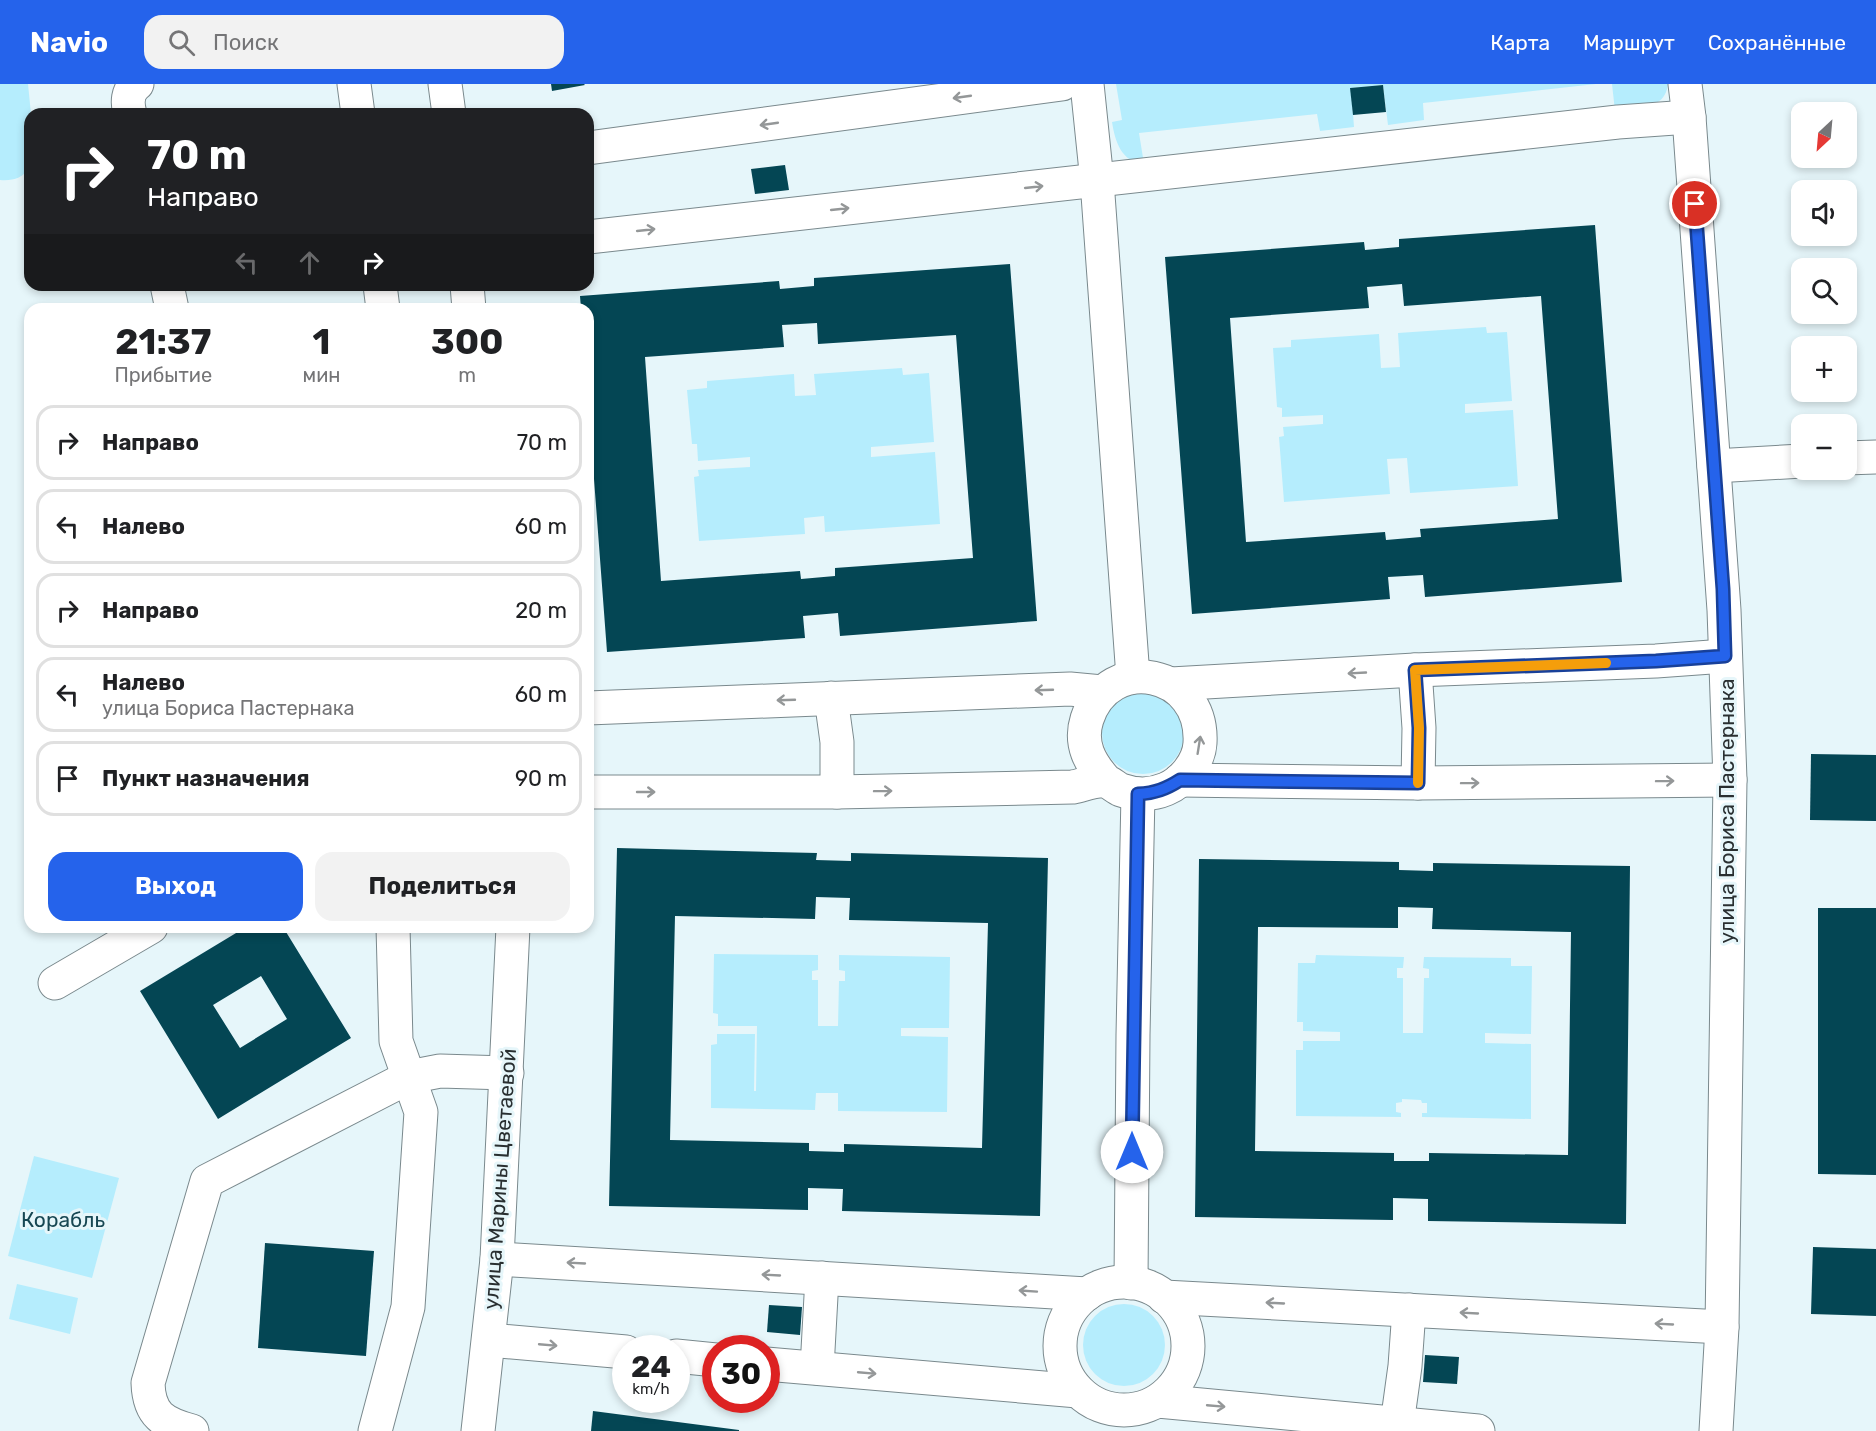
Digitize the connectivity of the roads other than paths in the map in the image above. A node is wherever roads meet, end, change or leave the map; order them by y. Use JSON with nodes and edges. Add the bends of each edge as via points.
{"nodes":[{"id":1,"x":137,"y":84,"type":"edge"},
{"id":2,"x":354,"y":84,"type":"edge"},
{"id":3,"x":445,"y":84,"type":"edge"},
{"id":4,"x":1062,"y":84,"type":"edge"},
{"id":5,"x":1087,"y":84,"type":"edge"},
{"id":6,"x":1685,"y":84,"type":"edge"},
{"id":7,"x":128,"y":108,"type":"edge"},
{"id":8,"x":357,"y":108,"type":"edge"},
{"id":9,"x":448,"y":108,"type":"edge"},
{"id":10,"x":1689,"y":117,"type":"junction"},
{"id":11,"x":594,"y":147,"type":"edge"},
{"id":12,"x":1097,"y":181,"type":"junction"},
{"id":13,"x":594,"y":236,"type":"edge"},
{"id":14,"x":1876,"y":457,"type":"edge"},
{"id":15,"x":1857,"y":458,"type":"edge"},
{"id":16,"x":1791,"y":462,"type":"edge"},
{"id":17,"x":1714,"y":466,"type":"junction"},
{"id":18,"x":1725,"y":656,"type":"junction"},
{"id":19,"x":1415,"y":670,"type":"junction"},
{"id":20,"x":1133,"y":677,"type":"junction"},
{"id":21,"x":1171,"y":684,"type":"junction"},
{"id":22,"x":1102,"y":692,"type":"junction"},
{"id":23,"x":831,"y":698,"type":"junction"},
{"id":24,"x":594,"y":708,"type":"edge"},
{"id":25,"x":1180,"y":780,"type":"junction"},
{"id":26,"x":1730,"y":780,"type":"junction"},
{"id":27,"x":1106,"y":781,"type":"junction"},
{"id":28,"x":1418,"y":783,"type":"junction"},
{"id":29,"x":594,"y":792,"type":"edge"},
{"id":30,"x":837,"y":792,"type":"junction"},
{"id":31,"x":1138,"y":794,"type":"junction"},
{"id":32,"x":142,"y":933,"type":"edge"},
{"id":33,"x":393,"y":933,"type":"edge"},
{"id":34,"x":513,"y":933,"type":"edge"},
{"id":35,"x":55,"y":983,"type":"dead end"},
{"id":36,"x":507,"y":1073,"type":"junction"},
{"id":37,"x":409,"y":1077,"type":"junction"},
{"id":38,"x":497,"y":1259,"type":"junction"},
{"id":39,"x":822,"y":1278,"type":"junction"},
{"id":40,"x":1131,"y":1283,"type":"junction"},
{"id":41,"x":1087,"y":1294,"type":"junction"},
{"id":42,"x":1164,"y":1297,"type":"junction"},
{"id":43,"x":1409,"y":1310,"type":"junction"},
{"id":44,"x":1722,"y":1327,"type":"junction"},
{"id":45,"x":489,"y":1340,"type":"junction"},
{"id":46,"x":612,"y":1351,"type":"edge"},
{"id":47,"x":780,"y":1365,"type":"edge"},
{"id":48,"x":817,"y":1368,"type":"junction"},
{"id":49,"x":1078,"y":1391,"type":"junction"},
{"id":50,"x":1158,"y":1401,"type":"junction"},
{"id":51,"x":1116,"y":1420,"type":"edge"},
{"id":52,"x":1397,"y":1424,"type":"junction"},
{"id":53,"x":192,"y":1431,"type":"edge"},
{"id":54,"x":375,"y":1431,"type":"edge"},
{"id":55,"x":478,"y":1431,"type":"edge"},
{"id":56,"x":1478,"y":1431,"type":"edge"},
{"id":57,"x":1716,"y":1431,"type":"edge"}],
"edges":[{"from":1,"to":7,"type":"street","via":[[132,88]]},
{"from":2,"to":8,"type":"street"},
{"from":3,"to":9,"type":"street"},
{"from":4,"to":11,"type":"street","one_way":true},
{"from":5,"to":12,"type":"street"},
{"from":6,"to":10,"type":"street","name":"улица Бориса Пастернака"},
{"from":10,"to":12,"type":"street"},
{"from":10,"to":17,"type":"street","name":"улица Бориса Пастернака"},
{"from":13,"to":12,"type":"street","one_way":true},
{"from":12,"to":20,"type":"street"},
{"from":14,"to":15,"type":"street"},
{"from":16,"to":17,"type":"street"},
{"from":17,"to":18,"type":"street","name":"улица Бориса Пастернака"},
{"from":18,"to":19,"type":"street"},
{"from":18,"to":26,"type":"street","name":"улица Бориса Пастернака"},
{"from":19,"to":21,"type":"street","one_way":true},
{"from":19,"to":28,"type":"street"},
{"from":20,"to":21,"type":"street","via":[[1152,677]]},
{"from":20,"to":22,"type":"street"},
{"from":25,"to":21,"type":"street","one_way":true,"via":[[1192,766],[1201,730],[1186,695]]},
{"from":22,"to":23,"type":"street","one_way":true,"via":[[1070,689]]},
{"from":22,"to":27,"type":"street","via":[[1090,709],[1084,738],[1093,766]]},
{"from":23,"to":24,"type":"street","one_way":true},
{"from":23,"to":30,"type":"street","via":[[837,742]]},
{"from":25,"to":28,"type":"street"},
{"from":25,"to":31,"type":"street","via":[[1153,793]]},
{"from":28,"to":26,"type":"street","one_way":true},
{"from":26,"to":44,"type":"street","name":"улица Бориса Пастернака"},
{"from":30,"to":27,"type":"street","one_way":true,"via":[[1073,787]]},
{"from":27,"to":31,"type":"street"},
{"from":29,"to":30,"type":"street","one_way":true},
{"from":31,"to":40,"type":"street"},
{"from":32,"to":35,"type":"street"},
{"from":33,"to":37,"type":"street","via":[[396,1041]]},
{"from":34,"to":36,"type":"street","name":"улица Марины Цветаевой"},
{"from":36,"to":37,"type":"street","via":[[440,1071]]},
{"from":36,"to":38,"type":"street","name":"улица Марины Цветаевой"},
{"from":37,"to":53,"type":"street","via":[[207,1181],[148,1383],[148,1400],[162,1420]]},
{"from":37,"to":54,"type":"street","via":[[421,1112],[408,1307]]},
{"from":39,"to":38,"type":"street","one_way":true},
{"from":38,"to":45,"type":"street","name":"улица Марины Цветаевой"},
{"from":41,"to":39,"type":"street","one_way":true},
{"from":39,"to":48,"type":"street"},
{"from":40,"to":41,"type":"street","via":[[1106,1285]]},
{"from":40,"to":42,"type":"street","via":[[1147,1286]]},
{"from":41,"to":49,"type":"street","via":[[1071,1310],[1062,1330],[1060,1352],[1065,1373]]},
{"from":43,"to":42,"type":"street","one_way":true},
{"from":42,"to":50,"type":"street","via":[[1178,1311],[1186,1330],[1188,1350],[1173,1388]]},
{"from":44,"to":43,"type":"street","one_way":true},
{"from":43,"to":52,"type":"street"},
{"from":44,"to":57,"type":"street","name":"улица Бориса Пастернака"},
{"from":45,"to":46,"type":"street","one_way":true},
{"from":45,"to":55,"type":"street","name":"улица Марины Цветаевой"},
{"from":47,"to":48,"type":"street"},
{"from":48,"to":49,"type":"street","one_way":true},
{"from":49,"to":51,"type":"street"},
{"from":50,"to":51,"type":"street"},
{"from":50,"to":52,"type":"street","one_way":true},
{"from":52,"to":56,"type":"street"}]}
